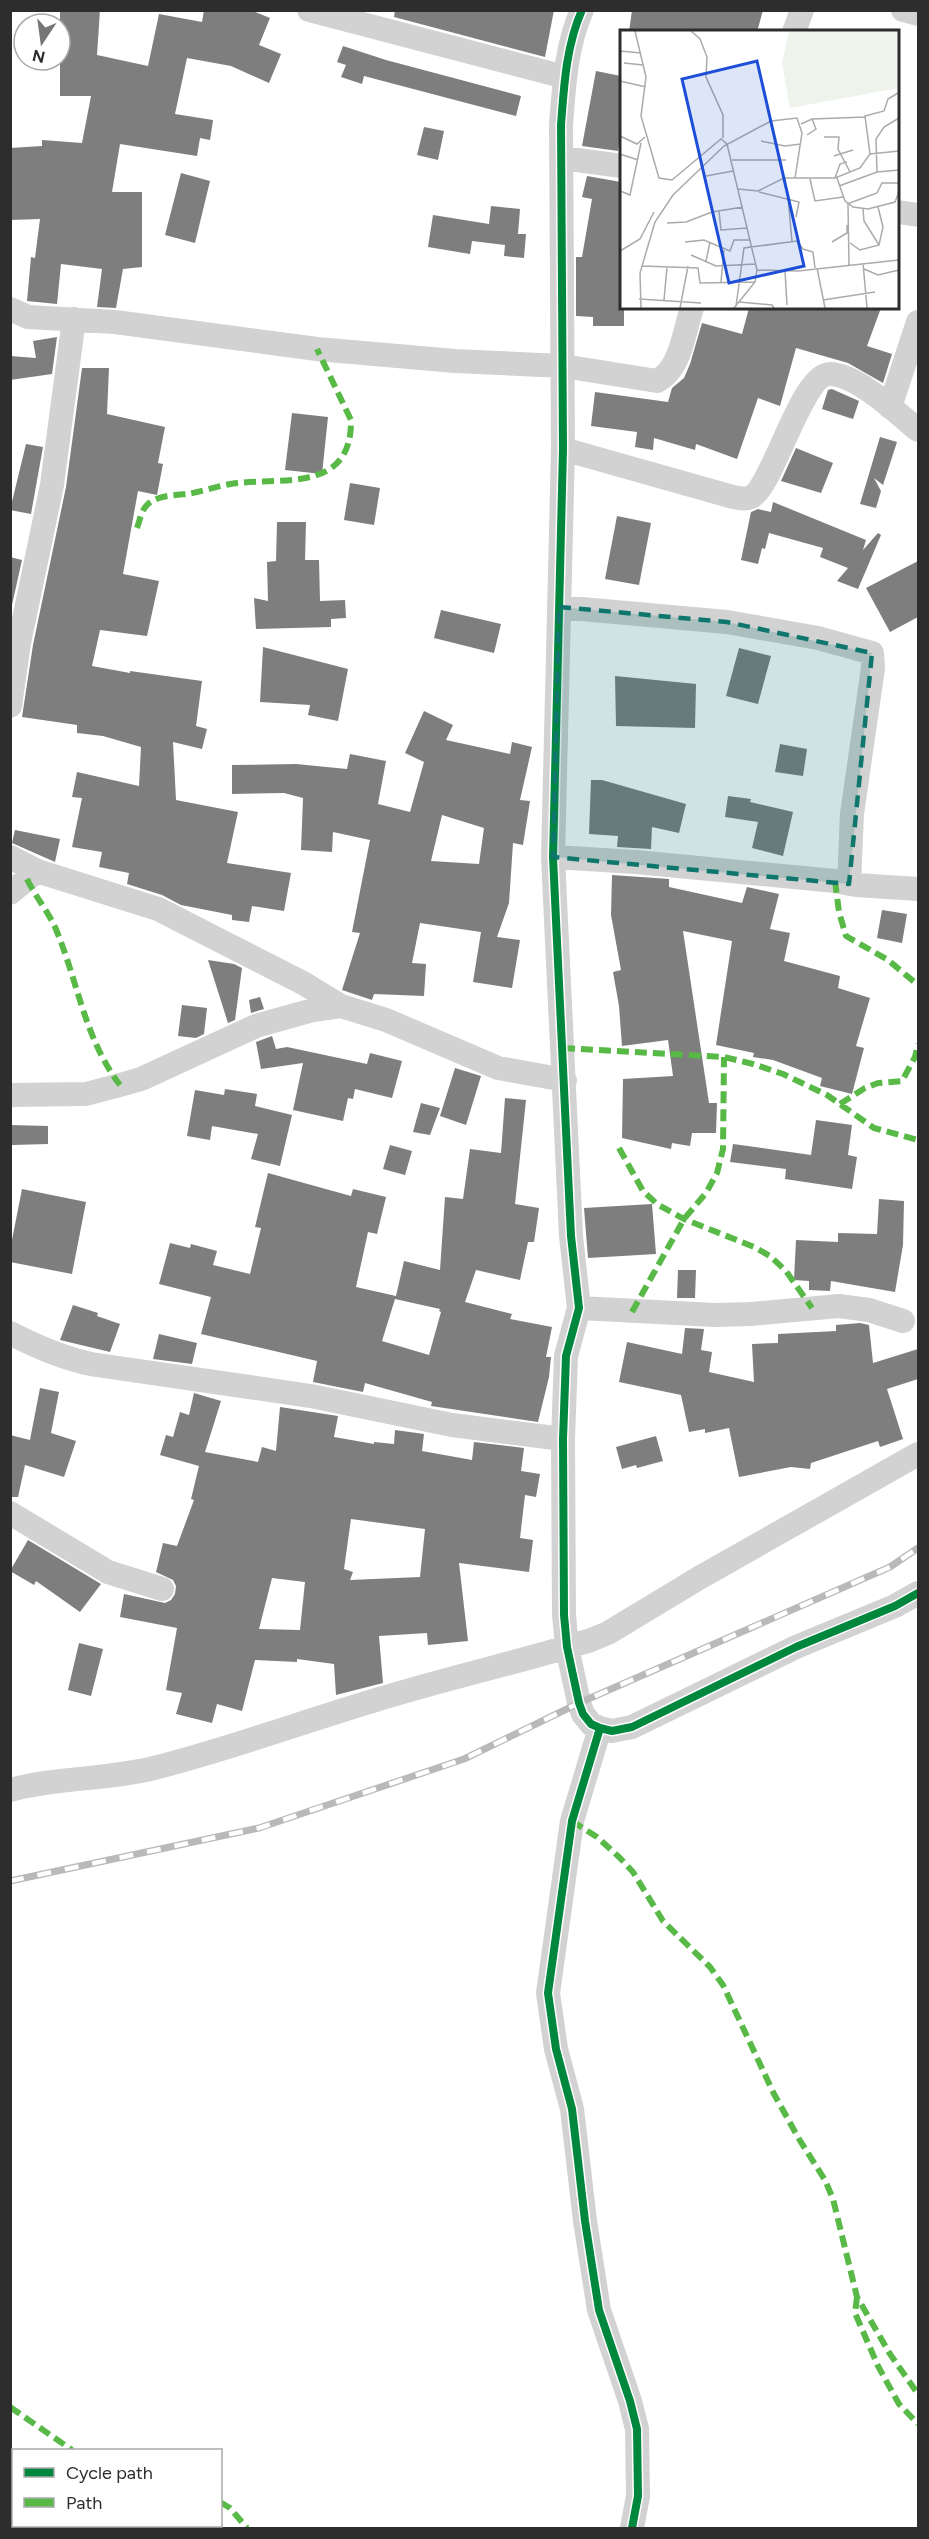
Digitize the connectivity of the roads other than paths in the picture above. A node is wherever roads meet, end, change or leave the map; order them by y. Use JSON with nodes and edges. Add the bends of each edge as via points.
{"nodes":[{"id":1,"x":309,"y":10,"type":"edge"},
{"id":2,"x":582,"y":10,"type":"edge"},
{"id":3,"x":802,"y":10,"type":"edge"},
{"id":4,"x":903,"y":10,"type":"edge"},
{"id":5,"x":918,"y":14,"type":"edge"},
{"id":6,"x":795,"y":30,"type":"edge"},
{"id":7,"x":565,"y":77,"type":"junction"},
{"id":8,"x":562,"y":158,"type":"junction"},
{"id":9,"x":620,"y":166,"type":"edge"},
{"id":10,"x":899,"y":212,"type":"edge"},
{"id":11,"x":918,"y":215,"type":"edge"},
{"id":12,"x":10,"y":309,"type":"edge"},
{"id":13,"x":692,"y":309,"type":"edge"},
{"id":14,"x":74,"y":319,"type":"junction"},
{"id":15,"x":918,"y":322,"type":"edge"},
{"id":16,"x":563,"y":366,"type":"junction"},
{"id":17,"x":891,"y":407,"type":"junction"},
{"id":18,"x":918,"y":430,"type":"edge"},
{"id":19,"x":563,"y":449,"type":"junction"},
{"id":20,"x":559,"y":607,"type":"junction"},
{"id":21,"x":10,"y":706,"type":"edge"},
{"id":22,"x":10,"y":856,"type":"edge"},
{"id":23,"x":553,"y":857,"type":"junction"},
{"id":24,"x":37,"y":871,"type":"junction"},
{"id":25,"x":849,"y":884,"type":"junction"},
{"id":26,"x":918,"y":889,"type":"edge"},
{"id":27,"x":10,"y":893,"type":"edge"},
{"id":28,"x":340,"y":1006,"type":"junction"},
{"id":29,"x":565,"y":1080,"type":"junction"},
{"id":30,"x":10,"y":1095,"type":"edge"},
{"id":31,"x":579,"y":1308,"type":"junction"},
{"id":32,"x":903,"y":1321,"type":"dead end"},
{"id":33,"x":10,"y":1333,"type":"edge"},
{"id":34,"x":564,"y":1439,"type":"junction"},
{"id":35,"x":918,"y":1454,"type":"edge"},
{"id":36,"x":10,"y":1513,"type":"edge"},
{"id":37,"x":162,"y":1589,"type":"dead end"},
{"id":38,"x":918,"y":1593,"type":"edge"},
{"id":39,"x":567,"y":1647,"type":"junction"},
{"id":40,"x":600,"y":1728,"type":"junction"},
{"id":41,"x":10,"y":1791,"type":"edge"},
{"id":42,"x":632,"y":2529,"type":"edge"}],
"edges":[{"from":1,"to":7,"type":"street"},
{"from":2,"to":7,"type":"street"},
{"from":3,"to":6,"type":"street"},
{"from":4,"to":5,"type":"street"},
{"from":7,"to":8,"type":"street"},
{"from":8,"to":9,"type":"street"},
{"from":8,"to":16,"type":"street"},
{"from":10,"to":11,"type":"street"},
{"from":12,"to":14,"type":"street","via":[[28,317]]},
{"from":13,"to":16,"type":"street","via":[[675,362],[667,376],[657,381]]},
{"from":14,"to":16,"type":"street","via":[[385,356]]},
{"from":14,"to":21,"type":"street","via":[[52,485]]},
{"from":15,"to":17,"type":"street"},
{"from":16,"to":19,"type":"street"},
{"from":17,"to":18,"type":"street"},
{"from":17,"to":19,"type":"street","via":[[850,379],[832,374],[820,376],[750,498],[733,497]]},
{"from":19,"to":20,"type":"street"},
{"from":20,"to":23,"type":"street"},
{"from":20,"to":25,"type":"street","via":[[727,622],[818,638],[872,653],[852,814]]},
{"from":22,"to":24,"type":"street"},
{"from":23,"to":25,"type":"street"},
{"from":23,"to":29,"type":"street"},
{"from":24,"to":27,"type":"street"},
{"from":24,"to":28,"type":"street","via":[[158,909]]},
{"from":25,"to":26,"type":"street"},
{"from":28,"to":29,"type":"street","via":[[386,1020],[498,1068]]},
{"from":28,"to":30,"type":"street","via":[[256,1026],[120,1085],[86,1094]]},
{"from":29,"to":31,"type":"street","via":[[571,1236]]},
{"from":31,"to":32,"type":"street","via":[[715,1315],[839,1306]]},
{"from":31,"to":34,"type":"street","via":[[566,1356]]},
{"from":33,"to":34,"type":"street","via":[[69,1359],[91,1364],[311,1396],[452,1425]]},
{"from":34,"to":39,"type":"street"},
{"from":35,"to":39,"type":"street","via":[[608,1633]]},
{"from":36,"to":37,"type":"street","via":[[108,1572]]},
{"from":38,"to":40,"type":"street","via":[[632,1727],[612,1731]]},
{"from":39,"to":40,"type":"street","via":[[579,1703],[591,1724]]},
{"from":39,"to":41,"type":"street","via":[[454,1676],[151,1769],[41,1782]]},
{"from":40,"to":42,"type":"street","via":[[572,1821],[548,1993],[556,2049],[572,2109],[599,2310],[636,2429],[638,2496]]}]}
